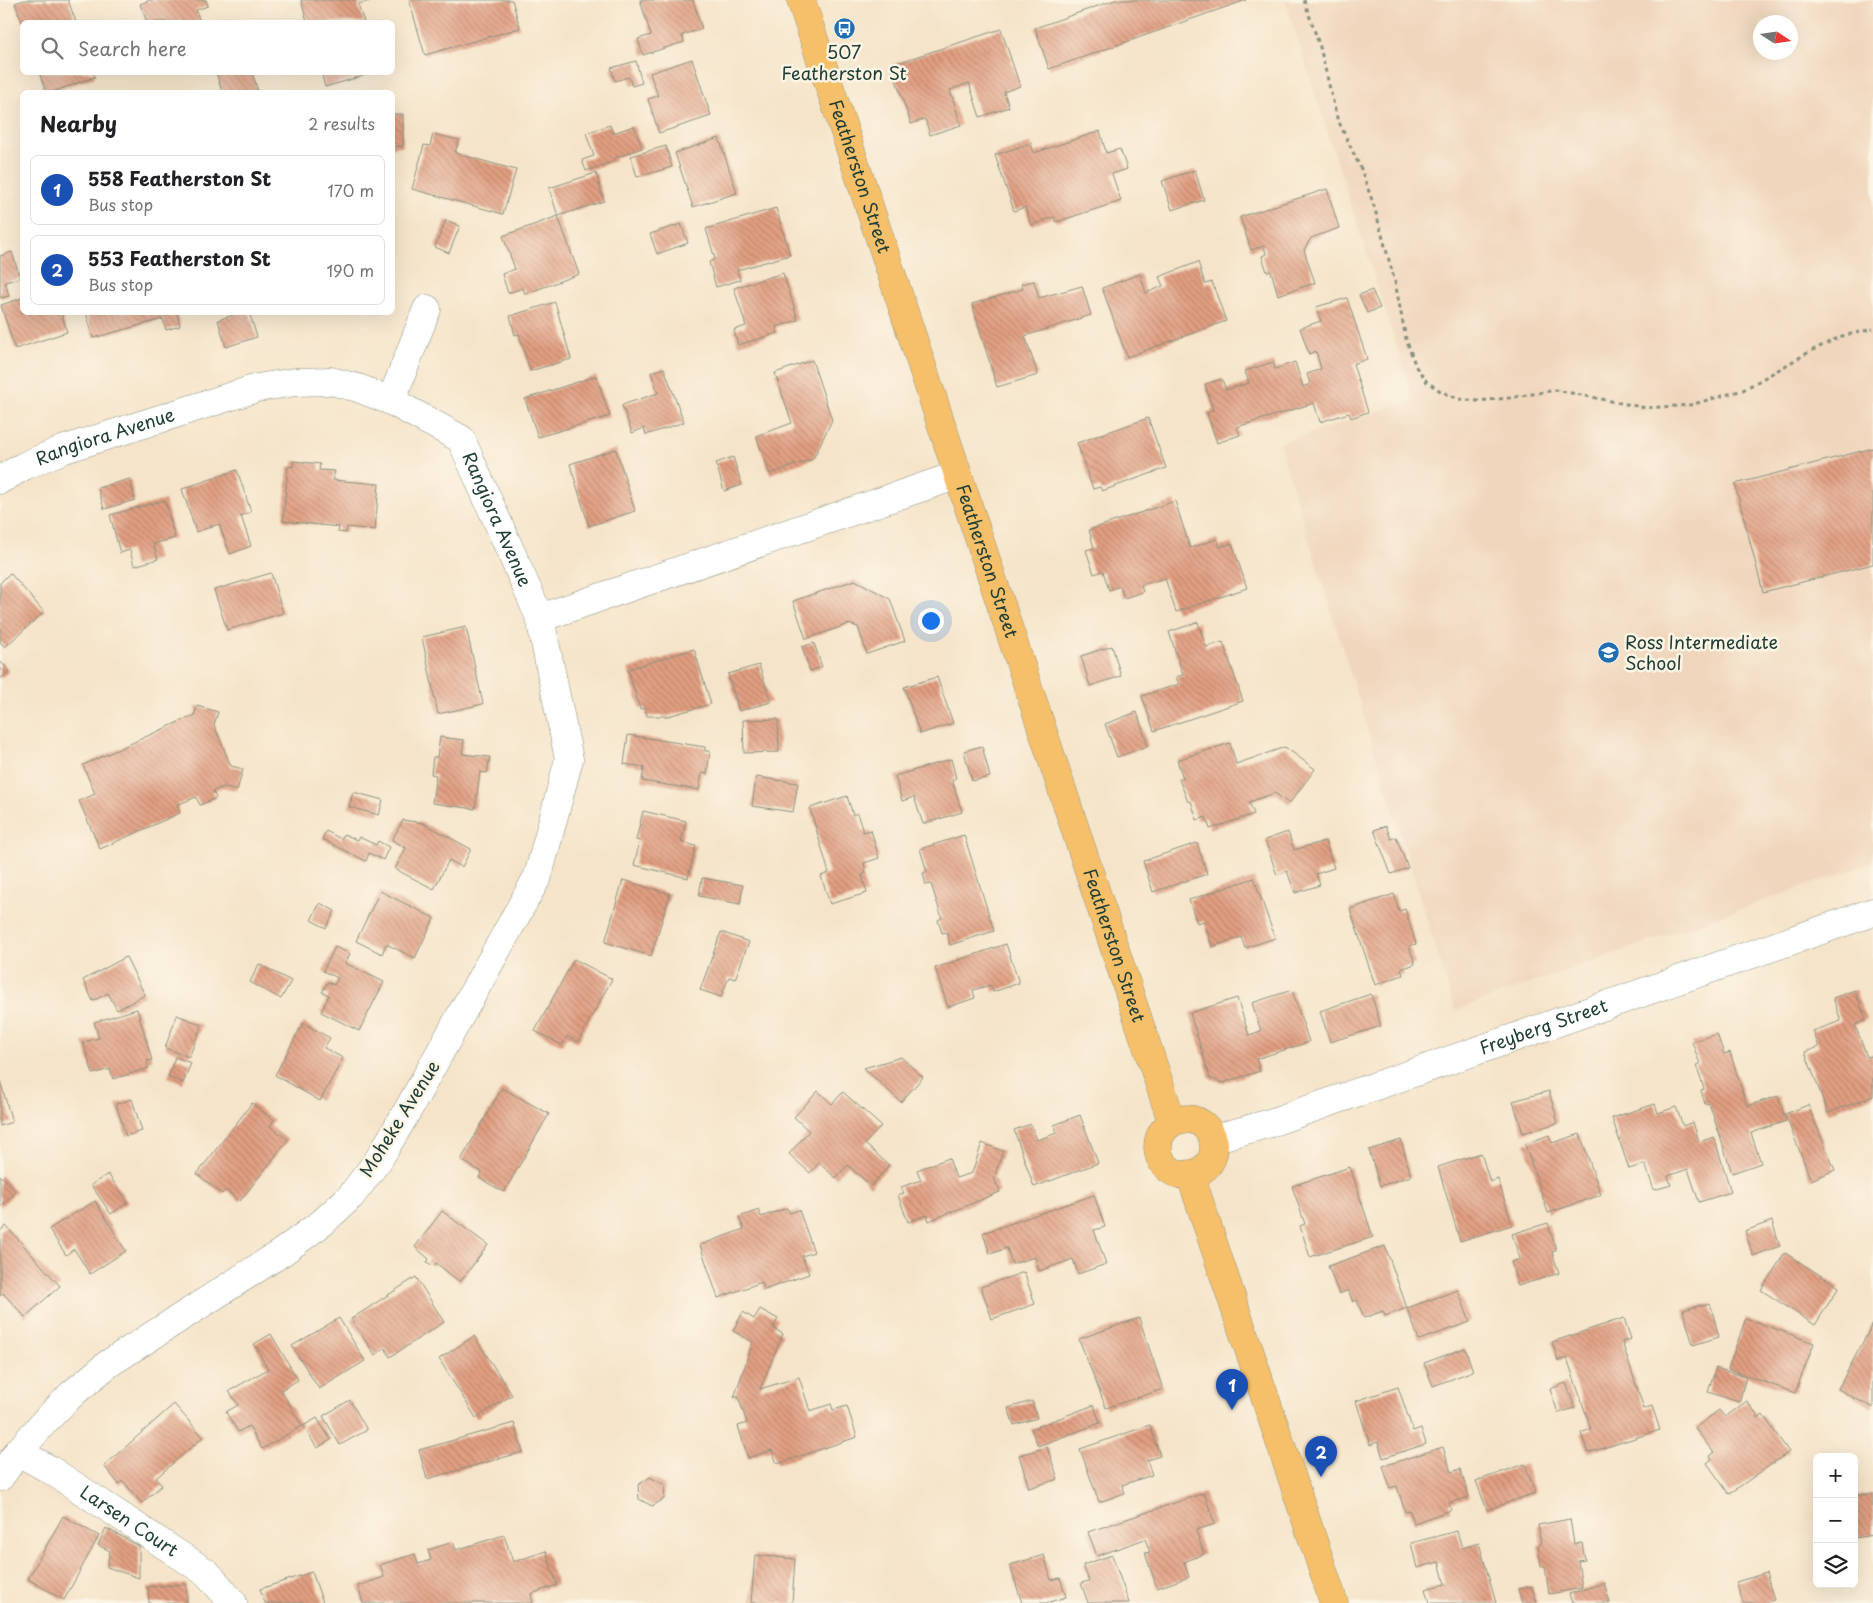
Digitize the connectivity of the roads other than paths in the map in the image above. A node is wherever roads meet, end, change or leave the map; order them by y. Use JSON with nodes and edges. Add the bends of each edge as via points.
{"nodes":[{"id":1,"x":801,"y":0,"type":"edge"},
{"id":2,"x":427,"y":309,"type":"dead end"},
{"id":3,"x":391,"y":401,"type":"junction"},
{"id":4,"x":958,"y":476,"type":"junction"},
{"id":5,"x":0,"y":480,"type":"edge"},
{"id":6,"x":540,"y":618,"type":"junction"},
{"id":7,"x":1873,"y":912,"type":"edge"},
{"id":8,"x":1172,"y":1122,"type":"junction"},
{"id":9,"x":1213,"y":1139,"type":"junction"},
{"id":10,"x":1190,"y":1174,"type":"junction"},
{"id":11,"x":18,"y":1452,"type":"junction"},
{"id":12,"x":0,"y":1477,"type":"edge"},
{"id":13,"x":232,"y":1603,"type":"edge"},
{"id":14,"x":1334,"y":1603,"type":"edge"}],
"edges":[{"from":1,"to":4,"type":"main road","name":"Featherston Street"},
{"from":2,"to":3,"type":"street"},
{"from":3,"to":5,"type":"street","name":"Rangiora Avenue","via":[[331,381],[257,388],[62,450]]},
{"from":3,"to":6,"type":"street","name":"Rangiora Avenue","via":[[461,439]]},
{"from":4,"to":6,"type":"street"},
{"from":4,"to":8,"type":"main road","name":"Featherston Street"},
{"from":6,"to":11,"type":"street","name":"Moheke Avenue","via":[[568,759],[538,876],[444,1049],[379,1159],[351,1196],[323,1222],[281,1253],[108,1364],[72,1394]]},
{"from":7,"to":9,"type":"street","name":"Freyberg Street","via":[[1267,1124]]},
{"from":8,"to":9,"type":"main road","via":[[1182,1119],[1201,1123]]},
{"from":8,"to":10,"type":"main road","via":[[1160,1137],[1159,1156],[1172,1171]]},
{"from":9,"to":10,"type":"main road","via":[[1212,1158],[1206,1166]]},
{"from":10,"to":14,"type":"main road"},
{"from":11,"to":12,"type":"street","name":"Moheke Avenue"},
{"from":11,"to":13,"type":"street","name":"Larsen Court","via":[[207,1573]]}]}
